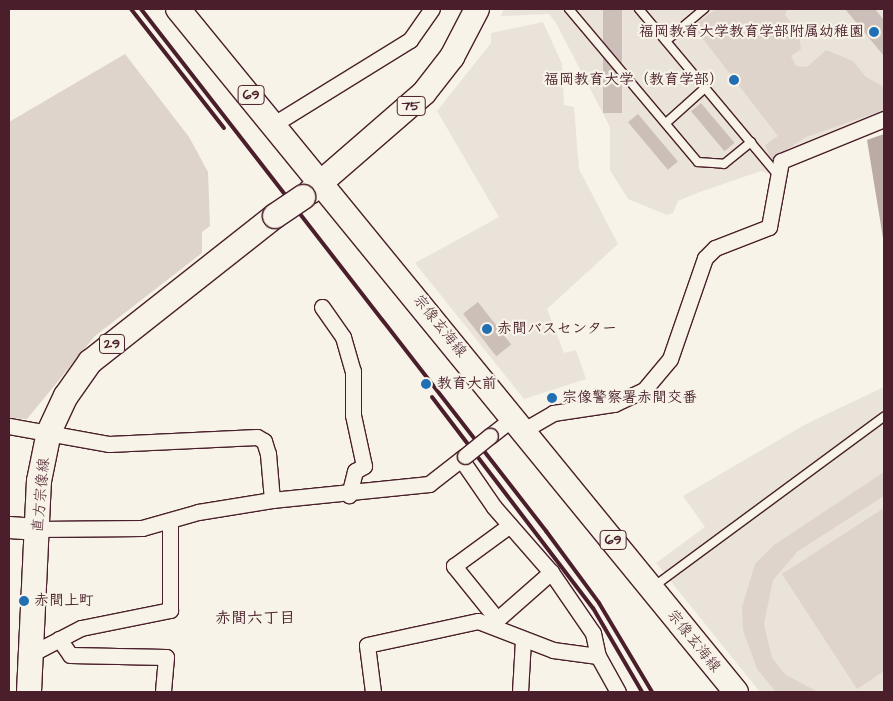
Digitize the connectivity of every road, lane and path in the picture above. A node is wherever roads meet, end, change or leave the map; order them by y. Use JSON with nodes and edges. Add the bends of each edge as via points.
{"nodes":[{"id":1,"x":178,"y":9,"type":"edge"},
{"id":2,"x":432,"y":9,"type":"edge"},
{"id":3,"x":477,"y":9,"type":"edge"},
{"id":4,"x":569,"y":9,"type":"edge"},
{"id":5,"x":639,"y":9,"type":"edge"},
{"id":6,"x":704,"y":9,"type":"edge"},
{"id":7,"x":666,"y":41,"type":"junction"},
{"id":8,"x":705,"y":88,"type":"junction"},
{"id":9,"x":884,"y":119,"type":"edge"},
{"id":10,"x":666,"y":123,"type":"junction"},
{"id":11,"x":274,"y":124,"type":"junction"},
{"id":12,"x":750,"y":142,"type":"junction"},
{"id":13,"x":777,"y":174,"type":"junction"},
{"id":14,"x":312,"y":190,"type":"junction"},
{"id":15,"x":322,"y":306,"type":"dead end"},
{"id":16,"x":884,"y":418,"type":"edge"},
{"id":17,"x":519,"y":424,"type":"junction"},
{"id":18,"x":9,"y":426,"type":"edge"},
{"id":19,"x":49,"y":432,"type":"junction"},
{"id":20,"x":463,"y":457,"type":"junction"},
{"id":21,"x":349,"y":495,"type":"junction"},
{"id":22,"x":272,"y":500,"type":"junction"},
{"id":23,"x":170,"y":521,"type":"junction"},
{"id":24,"x":510,"y":525,"type":"junction"},
{"id":25,"x":9,"y":527,"type":"edge"},
{"id":26,"x":37,"y":529,"type":"junction"},
{"id":27,"x":551,"y":572,"type":"junction"},
{"id":28,"x":652,"y":588,"type":"junction"},
{"id":29,"x":494,"y":621,"type":"junction"},
{"id":30,"x":59,"y":639,"type":"junction"},
{"id":31,"x":523,"y":640,"type":"junction"},
{"id":32,"x":31,"y":654,"type":"junction"},
{"id":33,"x":598,"y":656,"type":"junction"},
{"id":34,"x":613,"y":691,"type":"edge"},
{"id":35,"x":29,"y":692,"type":"edge"},
{"id":36,"x":163,"y":692,"type":"edge"},
{"id":37,"x":373,"y":692,"type":"edge"},
{"id":38,"x":520,"y":692,"type":"edge"},
{"id":39,"x":736,"y":692,"type":"edge"}],
"edges":[{"from":1,"to":11,"type":"main road","name":"宗像玄海線","number":"69"},
{"from":2,"to":11,"type":"street","via":[[410,40]]},
{"from":3,"to":14,"type":"main road","number":"75","via":[[452,57],[424,93]]},
{"from":4,"to":10,"type":"lane"},
{"from":5,"to":7,"type":"lane"},
{"from":6,"to":7,"type":"lane"},
{"from":7,"to":8,"type":"lane"},
{"from":8,"to":10,"type":"lane"},
{"from":8,"to":12,"type":"lane"},
{"from":9,"to":13,"type":"street","via":[[788,156]]},
{"from":10,"to":12,"type":"lane","via":[[698,162],[724,164]]},
{"from":11,"to":14,"type":"main road","name":"宗像玄海線","number":"69"},
{"from":12,"to":13,"type":"lane"},
{"from":13,"to":17,"type":"street","via":[[775,216],[769,227],[715,248],[705,258],[662,374],[644,390],[614,404],[553,413]]},
{"from":14,"to":17,"type":"main road","name":"宗像玄海線","number":"69"},
{"from":14,"to":19,"type":"main road","name":"直方宗像線","number":"29","bridge":true,"via":[[90,362]]},
{"from":15,"to":21,"type":"street","via":[[343,337],[353,370],[353,415],[364,466],[355,472]]},
{"from":16,"to":28,"type":"lane"},
{"from":17,"to":20,"type":"street","bridge":true,"via":[[490,436]]},
{"from":17,"to":28,"type":"main road","name":"宗像玄海線","number":"69"},
{"from":18,"to":19,"type":"street"},
{"from":19,"to":22,"type":"street","via":[[109,444],[257,437],[264,441],[268,454]]},
{"from":19,"to":26,"type":"main road","name":"直方宗像線","number":"29","via":[[39,480]]},
{"from":20,"to":21,"type":"street","via":[[429,484]]},
{"from":20,"to":24,"type":"street"},
{"from":21,"to":22,"type":"street"},
{"from":22,"to":23,"type":"street"},
{"from":23,"to":26,"type":"street","via":[[142,528]]},
{"from":23,"to":30,"type":"street","via":[[170,610],[111,618]]},
{"from":24,"to":27,"type":"street"},
{"from":24,"to":29,"type":"street","via":[[454,566]]},
{"from":25,"to":26,"type":"main road"},
{"from":26,"to":32,"type":"main road","name":"直方宗像線","number":"29"},
{"from":27,"to":29,"type":"street"},
{"from":27,"to":33,"type":"street","via":[[593,633]]},
{"from":28,"to":39,"type":"main road","name":"宗像玄海線","number":"69"},
{"from":29,"to":31,"type":"street"},
{"from":29,"to":37,"type":"street","via":[[478,621],[367,645]]},
{"from":30,"to":32,"type":"street"},
{"from":30,"to":36,"type":"street","via":[[70,655],[166,657]]},
{"from":31,"to":33,"type":"street"},
{"from":31,"to":38,"type":"street"},
{"from":32,"to":35,"type":"main road","name":"直方宗像線","number":"29"},
{"from":33,"to":34,"type":"street"}]}
